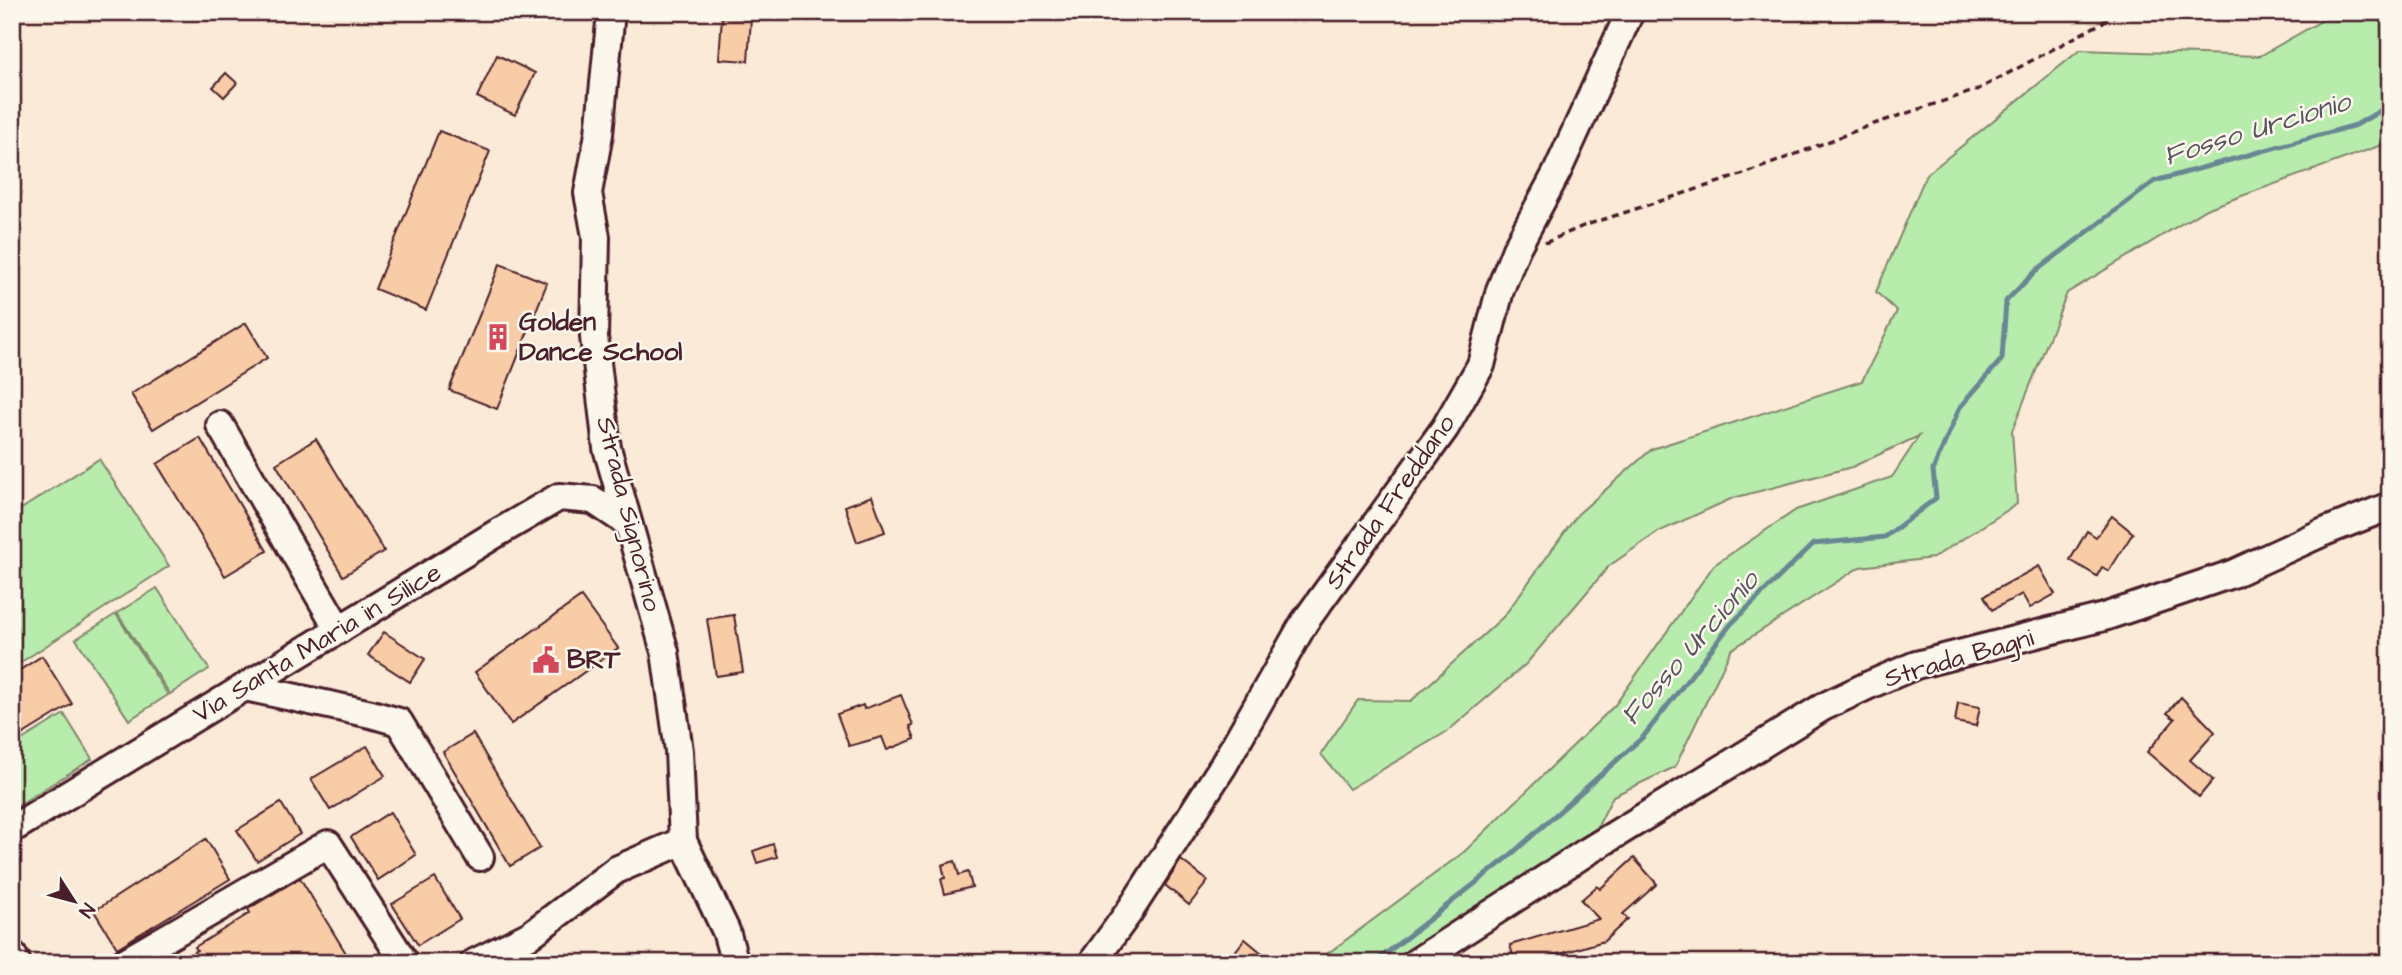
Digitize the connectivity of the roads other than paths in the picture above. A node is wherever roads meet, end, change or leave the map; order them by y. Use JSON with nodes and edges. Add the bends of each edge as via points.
{"nodes":[{"id":1,"x":611,"y":12,"type":"edge"},
{"id":2,"x":1630,"y":12,"type":"edge"},
{"id":3,"x":220,"y":425,"type":"dead end"},
{"id":4,"x":2390,"y":506,"type":"edge"},
{"id":5,"x":626,"y":522,"type":"junction"},
{"id":6,"x":339,"y":630,"type":"junction"},
{"id":7,"x":245,"y":687,"type":"junction"},
{"id":8,"x":12,"y":829,"type":"edge"},
{"id":9,"x":683,"y":841,"type":"junction"},
{"id":10,"x":480,"y":857,"type":"dead end"},
{"id":11,"x":12,"y":954,"type":"edge"},
{"id":12,"x":17,"y":963,"type":"edge"},
{"id":13,"x":123,"y":963,"type":"edge"},
{"id":14,"x":405,"y":963,"type":"edge"},
{"id":15,"x":474,"y":963,"type":"edge"},
{"id":16,"x":735,"y":963,"type":"edge"},
{"id":17,"x":1092,"y":963,"type":"edge"},
{"id":18,"x":1415,"y":963,"type":"edge"}],
"edges":[{"from":1,"to":5,"type":"street","name":"Strada Signorino","via":[[588,193],[596,237],[594,337],[602,411]]},
{"from":2,"to":17,"type":"street","name":"Strada Freddano","via":[[1557,172],[1516,248],[1481,365],[1444,428],[1304,623],[1223,766]]},
{"from":3,"to":6,"type":"street"},
{"from":4,"to":18,"type":"street","name":"Strada Bagni","via":[[2232,574],[2104,617],[1916,665],[1869,685],[1823,707]]},
{"from":5,"to":6,"type":"street","name":"Via Santa Maria in Silice","via":[[593,500],[559,497]]},
{"from":5,"to":9,"type":"street","name":"Strada Signorino","via":[[665,652],[679,751]]},
{"from":6,"to":7,"type":"street","name":"Via Santa Maria in Silice"},
{"from":7,"to":8,"type":"street","name":"Via Santa Maria in Silice"},
{"from":7,"to":10,"type":"street","via":[[399,722]]},
{"from":9,"to":15,"type":"street","via":[[616,870],[530,935]]},
{"from":9,"to":16,"type":"street","name":"Strada Signorino","via":[[726,931]]},
{"from":11,"to":12,"type":"street"},
{"from":13,"to":14,"type":"street","via":[[328,844]]}]}
